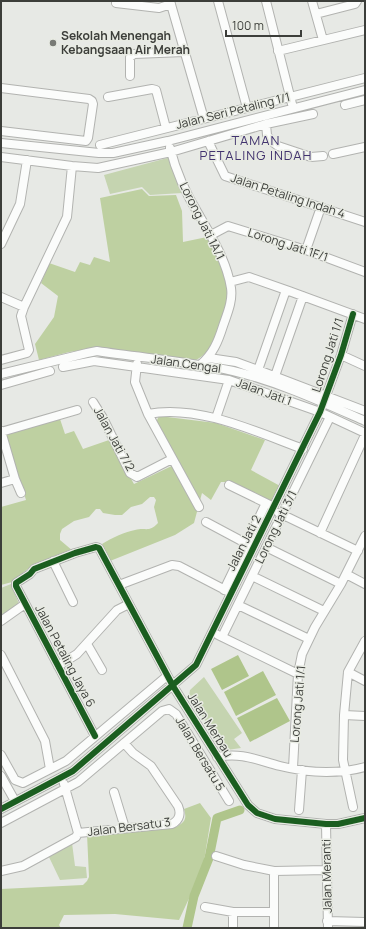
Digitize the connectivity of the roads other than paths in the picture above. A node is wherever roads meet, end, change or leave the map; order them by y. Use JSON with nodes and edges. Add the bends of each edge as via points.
{"nodes":[{"id":1,"x":218,"y":1,"type":"edge"},
{"id":2,"x":266,"y":1,"type":"edge"},
{"id":3,"x":312,"y":1,"type":"edge"},
{"id":4,"x":357,"y":1,"type":"edge"},
{"id":5,"x":170,"y":2,"type":"edge"},
{"id":6,"x":116,"y":3,"type":"dead end"},
{"id":7,"x":316,"y":14,"type":"junction"},
{"id":8,"x":365,"y":30,"type":"edge"},
{"id":9,"x":323,"y":40,"type":"junction"},
{"id":10,"x":278,"y":51,"type":"junction"},
{"id":11,"x":184,"y":52,"type":"junction"},
{"id":12,"x":130,"y":76,"type":"dead end"},
{"id":13,"x":365,"y":78,"type":"edge"},
{"id":14,"x":1,"y":88,"type":"edge"},
{"id":15,"x":365,"y":90,"type":"edge"},
{"id":16,"x":108,"y":97,"type":"dead end"},
{"id":17,"x":290,"y":97,"type":"junction"},
{"id":18,"x":365,"y":100,"type":"edge"},
{"id":19,"x":345,"y":105,"type":"dead end"},
{"id":20,"x":247,"y":108,"type":"junction"},
{"id":21,"x":293,"y":108,"type":"junction"},
{"id":22,"x":313,"y":114,"type":"dead end"},
{"id":23,"x":204,"y":119,"type":"junction"},
{"id":24,"x":266,"y":124,"type":"junction"},
{"id":25,"x":166,"y":128,"type":"junction"},
{"id":26,"x":1,"y":132,"type":"edge"},
{"id":27,"x":168,"y":141,"type":"junction"},
{"id":28,"x":208,"y":141,"type":"junction"},
{"id":29,"x":1,"y":142,"type":"edge"},
{"id":30,"x":365,"y":147,"type":"edge"},
{"id":31,"x":100,"y":149,"type":"junction"},
{"id":32,"x":171,"y":152,"type":"junction"},
{"id":33,"x":333,"y":154,"type":"dead end"},
{"id":34,"x":323,"y":156,"type":"dead end"},
{"id":35,"x":1,"y":157,"type":"edge"},
{"id":36,"x":27,"y":160,"type":"junction"},
{"id":37,"x":72,"y":166,"type":"junction"},
{"id":38,"x":98,"y":168,"type":"junction"},
{"id":39,"x":321,"y":207,"type":"junction"},
{"id":40,"x":365,"y":222,"type":"edge"},
{"id":41,"x":211,"y":235,"type":"junction"},
{"id":42,"x":1,"y":244,"type":"edge"},
{"id":43,"x":306,"y":250,"type":"junction"},
{"id":44,"x":365,"y":272,"type":"edge"},
{"id":45,"x":230,"y":282,"type":"junction"},
{"id":46,"x":286,"y":290,"type":"junction"},
{"id":47,"x":303,"y":296,"type":"junction"},
{"id":48,"x":1,"y":297,"type":"edge"},
{"id":49,"x":24,"y":307,"type":"junction"},
{"id":50,"x":353,"y":314,"type":"junction"},
{"id":51,"x":365,"y":319,"type":"edge"},
{"id":52,"x":341,"y":355,"type":"junction"},
{"id":53,"x":138,"y":357,"type":"junction"},
{"id":54,"x":209,"y":358,"type":"junction"},
{"id":55,"x":1,"y":360,"type":"edge"},
{"id":56,"x":200,"y":365,"type":"junction"},
{"id":57,"x":365,"y":366,"type":"edge"},
{"id":58,"x":63,"y":367,"type":"dead end"},
{"id":59,"x":137,"y":368,"type":"junction"},
{"id":60,"x":258,"y":370,"type":"junction"},
{"id":61,"x":50,"y":371,"type":"dead end"},
{"id":62,"x":1,"y":374,"type":"edge"},
{"id":63,"x":275,"y":376,"type":"junction"},
{"id":64,"x":229,"y":380,"type":"junction"},
{"id":65,"x":1,"y":385,"type":"edge"},
{"id":66,"x":325,"y":399,"type":"junction"},
{"id":67,"x":94,"y":402,"type":"dead end"},
{"id":68,"x":77,"y":410,"type":"dead end"},
{"id":69,"x":365,"y":411,"type":"edge"},
{"id":70,"x":320,"y":412,"type":"junction"},
{"id":71,"x":148,"y":414,"type":"junction"},
{"id":72,"x":330,"y":417,"type":"junction"},
{"id":73,"x":216,"y":418,"type":"junction"},
{"id":74,"x":365,"y":421,"type":"edge"},
{"id":75,"x":1,"y":431,"type":"edge"},
{"id":76,"x":365,"y":434,"type":"edge"},
{"id":77,"x":303,"y":450,"type":"junction"},
{"id":78,"x":172,"y":459,"type":"junction"},
{"id":79,"x":15,"y":479,"type":"junction"},
{"id":80,"x":1,"y":483,"type":"edge"},
{"id":81,"x":229,"y":486,"type":"dead end"},
{"id":82,"x":21,"y":493,"type":"dead end"},
{"id":83,"x":266,"y":503,"type":"junction"},
{"id":84,"x":199,"y":507,"type":"dead end"},
{"id":85,"x":273,"y":509,"type":"junction"},
{"id":86,"x":282,"y":515,"type":"junction"},
{"id":87,"x":206,"y":522,"type":"dead end"},
{"id":88,"x":320,"y":533,"type":"junction"},
{"id":89,"x":365,"y":536,"type":"edge"},
{"id":90,"x":251,"y":546,"type":"junction"},
{"id":91,"x":266,"y":547,"type":"junction"},
{"id":92,"x":358,"y":551,"type":"junction"},
{"id":93,"x":53,"y":561,"type":"junction"},
{"id":94,"x":346,"y":574,"type":"junction"},
{"id":95,"x":252,"y":576,"type":"junction"},
{"id":96,"x":341,"y":584,"type":"junction"},
{"id":97,"x":365,"y":584,"type":"edge"},
{"id":98,"x":119,"y":585,"type":"junction"},
{"id":99,"x":228,"y":591,"type":"junction"},
{"id":100,"x":72,"y":602,"type":"dead end"},
{"id":101,"x":25,"y":604,"type":"junction"},
{"id":102,"x":129,"y":604,"type":"junction"},
{"id":103,"x":238,"y":605,"type":"junction"},
{"id":104,"x":324,"y":612,"type":"junction"},
{"id":105,"x":1,"y":621,"type":"edge"},
{"id":106,"x":212,"y":632,"type":"junction"},
{"id":107,"x":222,"y":637,"type":"junction"},
{"id":108,"x":308,"y":639,"type":"junction"},
{"id":109,"x":365,"y":641,"type":"edge"},
{"id":110,"x":87,"y":644,"type":"junction"},
{"id":111,"x":1,"y":654,"type":"edge"},
{"id":112,"x":362,"y":654,"type":"edge"},
{"id":113,"x":58,"y":666,"type":"junction"},
{"id":114,"x":102,"y":670,"type":"dead end"},
{"id":115,"x":348,"y":672,"type":"junction"},
{"id":116,"x":298,"y":674,"type":"junction"},
{"id":117,"x":167,"y":676,"type":"junction"},
{"id":118,"x":365,"y":681,"type":"edge"},
{"id":119,"x":173,"y":686,"type":"junction"},
{"id":120,"x":344,"y":714,"type":"junction"},
{"id":121,"x":365,"y":716,"type":"edge"},
{"id":122,"x":94,"y":736,"type":"junction"},
{"id":123,"x":124,"y":743,"type":"junction"},
{"id":124,"x":212,"y":749,"type":"junction"},
{"id":125,"x":1,"y":755,"type":"edge"},
{"id":126,"x":201,"y":755,"type":"junction"},
{"id":127,"x":217,"y":757,"type":"junction"},
{"id":128,"x":365,"y":767,"type":"edge"},
{"id":129,"x":293,"y":768,"type":"junction"},
{"id":130,"x":50,"y":769,"type":"junction"},
{"id":131,"x":302,"y":770,"type":"junction"},
{"id":132,"x":345,"y":772,"type":"junction"},
{"id":133,"x":1,"y":776,"type":"edge"},
{"id":134,"x":62,"y":777,"type":"junction"},
{"id":135,"x":65,"y":788,"type":"junction"},
{"id":136,"x":114,"y":792,"type":"dead end"},
{"id":137,"x":15,"y":801,"type":"junction"},
{"id":138,"x":229,"y":801,"type":"dead end"},
{"id":139,"x":353,"y":807,"type":"dead end"},
{"id":140,"x":1,"y":809,"type":"edge"},
{"id":141,"x":299,"y":810,"type":"dead end"},
{"id":142,"x":365,"y":818,"type":"edge"},
{"id":143,"x":1,"y":823,"type":"edge"},
{"id":144,"x":326,"y":824,"type":"junction"},
{"id":145,"x":124,"y":828,"type":"junction"},
{"id":146,"x":78,"y":833,"type":"junction"},
{"id":147,"x":216,"y":856,"type":"dead end"},
{"id":148,"x":326,"y":870,"type":"junction"},
{"id":149,"x":1,"y":871,"type":"edge"},
{"id":150,"x":274,"y":871,"type":"junction"},
{"id":151,"x":205,"y":907,"type":"dead end"},
{"id":152,"x":233,"y":912,"type":"junction"},
{"id":153,"x":273,"y":912,"type":"junction"},
{"id":154,"x":365,"y":922,"type":"edge"},
{"id":155,"x":327,"y":925,"type":"edge"},
{"id":156,"x":234,"y":928,"type":"edge"},
{"id":157,"x":274,"y":928,"type":"edge"}],
"edges":[{"from":1,"to":20,"type":"street"},
{"from":2,"to":10,"type":"street"},
{"from":3,"to":7,"type":"street"},
{"from":4,"to":7,"type":"street","via":[[355,4]]},
{"from":5,"to":6,"type":"street","via":[[159,8]]},
{"from":5,"to":11,"type":"street"},
{"from":7,"to":9,"type":"street"},
{"from":8,"to":9,"type":"street"},
{"from":9,"to":10,"type":"street"},
{"from":10,"to":17,"type":"street"},
{"from":11,"to":12,"type":"street","via":[[134,54],[130,58]]},
{"from":11,"to":23,"type":"street"},
{"from":13,"to":17,"type":"street","name":"Jalan Seri Petaling 1/1"},
{"from":14,"to":26,"type":"street","via":[[86,98],[91,100],[92,104],[86,141]]},
{"from":15,"to":21,"type":"street"},
{"from":16,"to":25,"type":"street","via":[[152,88],[156,90]]},
{"from":17,"to":20,"type":"street","name":"Jalan Seri Petaling 1/1"},
{"from":17,"to":21,"type":"street"},
{"from":18,"to":19,"type":"street"},
{"from":20,"to":23,"type":"street","name":"Jalan Seri Petaling 1/1"},
{"from":21,"to":27,"type":"street"},
{"from":22,"to":24,"type":"street"},
{"from":23,"to":25,"type":"street","name":"Jalan Seri Petaling 1/1"},
{"from":24,"to":28,"type":"street"},
{"from":24,"to":34,"type":"street","via":[[267,135],[278,146],[311,157]]},
{"from":25,"to":31,"type":"street","name":"Jalan Seri Petaling 1/1"},
{"from":27,"to":31,"type":"street","via":[[113,153]]},
{"from":27,"to":32,"type":"street","name":"Lorong Jati 1A/1"},
{"from":28,"to":32,"type":"street"},
{"from":28,"to":39,"type":"street","name":"Jalan Petaling Indah 4","via":[[225,176]]},
{"from":29,"to":31,"type":"street"},
{"from":30,"to":33,"type":"street"},
{"from":31,"to":38,"type":"street"},
{"from":32,"to":38,"type":"street"},
{"from":32,"to":41,"type":"street","name":"Lorong Jati 1A/1","via":[[181,181]]},
{"from":35,"to":36,"type":"street"},
{"from":36,"to":37,"type":"street"},
{"from":36,"to":42,"type":"street","via":[[20,204]]},
{"from":37,"to":38,"type":"street"},
{"from":37,"to":49,"type":"street","via":[[67,217]]},
{"from":39,"to":40,"type":"street","name":"Jalan Petaling Indah 4"},
{"from":39,"to":43,"type":"street"},
{"from":41,"to":43,"type":"street","name":"Lorong Jati 1F/1","via":[[228,226]]},
{"from":41,"to":45,"type":"street","name":"Lorong Jati 1A/1"},
{"from":43,"to":44,"type":"street","name":"Lorong Jati 1F/1"},
{"from":45,"to":46,"type":"street","via":[[249,277]]},
{"from":45,"to":54,"type":"street","name":"Lorong Jati 1A/1","via":[[231,299],[217,343]]},
{"from":46,"to":47,"type":"street"},
{"from":46,"to":60,"type":"street"},
{"from":47,"to":50,"type":"street"},
{"from":47,"to":63,"type":"street"},
{"from":48,"to":49,"type":"street"},
{"from":49,"to":55,"type":"street","via":[[21,316],[29,350],[27,353]]},
{"from":50,"to":51,"type":"street"},
{"from":50,"to":52,"type":"street","name":"Lorong Jati 1/1"},
{"from":52,"to":57,"type":"street"},
{"from":52,"to":66,"type":"street","name":"Lorong Jati 1/1"},
{"from":53,"to":56,"type":"street","name":"Jalan Cengal"},
{"from":53,"to":59,"type":"street"},
{"from":53,"to":62,"type":"street","name":"Jalan Cengal","via":[[97,351]]},
{"from":54,"to":56,"type":"street","name":"Lorong Jati 1A/1"},
{"from":54,"to":60,"type":"street","via":[[236,362]]},
{"from":56,"to":66,"type":"street","name":"Jalan Cengal","via":[[234,371]]},
{"from":58,"to":59,"type":"street","name":"Jalan Jati 1","via":[[94,361]]},
{"from":59,"to":64,"type":"street","name":"Jalan Jati 1"},
{"from":59,"to":71,"type":"street","via":[[135,382]]},
{"from":60,"to":63,"type":"street"},
{"from":61,"to":65,"type":"street"},
{"from":63,"to":66,"type":"street"},
{"from":64,"to":70,"type":"street","name":"Jalan Jati 1"},
{"from":64,"to":73,"type":"street"},
{"from":66,"to":69,"type":"street"},
{"from":66,"to":70,"type":"street","name":"Jalan Jati 2"},
{"from":66,"to":74,"type":"street","name":"Jalan Cengal"},
{"from":67,"to":78,"type":"street","name":"Jalan Jati 7/2","via":[[130,473],[134,476],[137,477]]},
{"from":68,"to":75,"type":"street"},
{"from":70,"to":72,"type":"street","name":"Jalan Jati 1"},
{"from":70,"to":77,"type":"street","name":"Jalan Jati 2"},
{"from":71,"to":73,"type":"street","via":[[169,411]]},
{"from":71,"to":78,"type":"street"},
{"from":72,"to":76,"type":"street","name":"Jalan Jati 1"},
{"from":72,"to":86,"type":"street","name":"Lorong Jati 3/1"},
{"from":73,"to":77,"type":"street"},
{"from":75,"to":79,"type":"street"},
{"from":76,"to":88,"type":"street"},
{"from":77,"to":85,"type":"street","name":"Jalan Jati 2"},
{"from":78,"to":84,"type":"street"},
{"from":79,"to":80,"type":"street"},
{"from":79,"to":82,"type":"street"},
{"from":81,"to":83,"type":"street"},
{"from":83,"to":85,"type":"street"},
{"from":83,"to":90,"type":"street"},
{"from":85,"to":86,"type":"street"},
{"from":85,"to":90,"type":"street","name":"Jalan Jati 2"},
{"from":86,"to":88,"type":"street"},
{"from":86,"to":91,"type":"street","name":"Lorong Jati 3/1"},
{"from":87,"to":90,"type":"street"},
{"from":88,"to":92,"type":"street"},
{"from":89,"to":92,"type":"street","name":"Lorong Jati 1/1"},
{"from":90,"to":99,"type":"street","name":"Jalan Jati 2"},
{"from":91,"to":95,"type":"street","name":"Lorong Jati 3/1"},
{"from":91,"to":96,"type":"street"},
{"from":92,"to":94,"type":"street","name":"Lorong Jati 1/1"},
{"from":93,"to":98,"type":"street","name":"Jalan Merbau","via":[[94,547],[99,548]]},
{"from":93,"to":100,"type":"street"},
{"from":93,"to":101,"type":"street","name":"Jalan Petaling Jaya 6","via":[[34,569],[16,583]]},
{"from":94,"to":96,"type":"street","name":"Lorong Jati 1/1"},
{"from":94,"to":97,"type":"street"},
{"from":95,"to":103,"type":"street","name":"Lorong Jati 3/1"},
{"from":95,"to":104,"type":"street"},
{"from":96,"to":104,"type":"street","name":"Lorong Jati 1/1"},
{"from":98,"to":99,"type":"street","via":[[172,565],[179,566]]},
{"from":98,"to":102,"type":"street","name":"Jalan Merbau"},
{"from":99,"to":106,"type":"street","name":"Jalan Jati 2"},
{"from":101,"to":105,"type":"street"},
{"from":101,"to":113,"type":"street","name":"Jalan Petaling Jaya 6"},
{"from":102,"to":110,"type":"street","via":[[117,610]]},
{"from":102,"to":117,"type":"street","name":"Jalan Merbau"},
{"from":103,"to":107,"type":"street","name":"Lorong Jati 3/1"},
{"from":103,"to":108,"type":"street"},
{"from":104,"to":108,"type":"street","name":"Lorong Jati 1/1"},
{"from":106,"to":107,"type":"street"},
{"from":106,"to":119,"type":"street","name":"Jalan Jati 2","via":[[196,665]]},
{"from":107,"to":116,"type":"street"},
{"from":108,"to":116,"type":"street","name":"Lorong Jati 1/1"},
{"from":109,"to":112,"type":"street"},
{"from":110,"to":113,"type":"street"},
{"from":110,"to":114,"type":"street"},
{"from":111,"to":130,"type":"street","via":[[45,741]]},
{"from":112,"to":115,"type":"street"},
{"from":113,"to":122,"type":"street","name":"Jalan Petaling Jaya 6"},
{"from":115,"to":118,"type":"street"},
{"from":115,"to":120,"type":"street"},
{"from":116,"to":129,"type":"street","name":"Lorong Jati 1/1"},
{"from":117,"to":119,"type":"street","name":"Jalan Merbau"},
{"from":117,"to":122,"type":"street"},
{"from":119,"to":124,"type":"street","name":"Jalan Merbau"},
{"from":119,"to":134,"type":"street","name":"Jalan Jati 2","via":[[73,771]]},
{"from":120,"to":121,"type":"street"},
{"from":120,"to":132,"type":"street"},
{"from":122,"to":130,"type":"street","via":[[66,761]]},
{"from":123,"to":126,"type":"street","name":"Jalan Bersatu 5","via":[[162,711],[169,709],[176,714]]},
{"from":123,"to":135,"type":"street","via":[[78,782]]},
{"from":123,"to":145,"type":"street","name":"Jalan Bersatu 3","via":[[151,766],[180,812],[179,818],[172,824]]},
{"from":124,"to":126,"type":"street"},
{"from":124,"to":127,"type":"street","name":"Jalan Merbau"},
{"from":125,"to":130,"type":"street","via":[[15,780],[19,782],[23,783]]},
{"from":126,"to":138,"type":"street","name":"Jalan Bersatu 5"},
{"from":127,"to":129,"type":"street","via":[[230,754]]},
{"from":127,"to":144,"type":"street","name":"Jalan Merbau","via":[[248,805],[257,812],[275,819]]},
{"from":128,"to":132,"type":"street"},
{"from":129,"to":131,"type":"street"},
{"from":131,"to":132,"type":"street"},
{"from":131,"to":141,"type":"street"},
{"from":132,"to":139,"type":"street"},
{"from":133,"to":137,"type":"street"},
{"from":134,"to":135,"type":"street"},
{"from":134,"to":137,"type":"street","name":"Jalan Jati 2"},
{"from":135,"to":143,"type":"street"},
{"from":135,"to":146,"type":"street"},
{"from":136,"to":145,"type":"street"},
{"from":137,"to":140,"type":"street","name":"Jalan Jati 2"},
{"from":142,"to":144,"type":"street","name":"Jalan Merbau"},
{"from":144,"to":148,"type":"street","name":"Jalan Meranti"},
{"from":145,"to":146,"type":"street","name":"Jalan Bersatu 3"},
{"from":146,"to":149,"type":"street","via":[[76,837],[23,866]]},
{"from":147,"to":150,"type":"street"},
{"from":148,"to":150,"type":"street"},
{"from":148,"to":155,"type":"street","name":"Jalan Meranti"},
{"from":150,"to":153,"type":"street"},
{"from":151,"to":152,"type":"street"},
{"from":152,"to":153,"type":"street"},
{"from":152,"to":156,"type":"street"},
{"from":153,"to":157,"type":"street"},
{"from":154,"to":155,"type":"street"}]}
